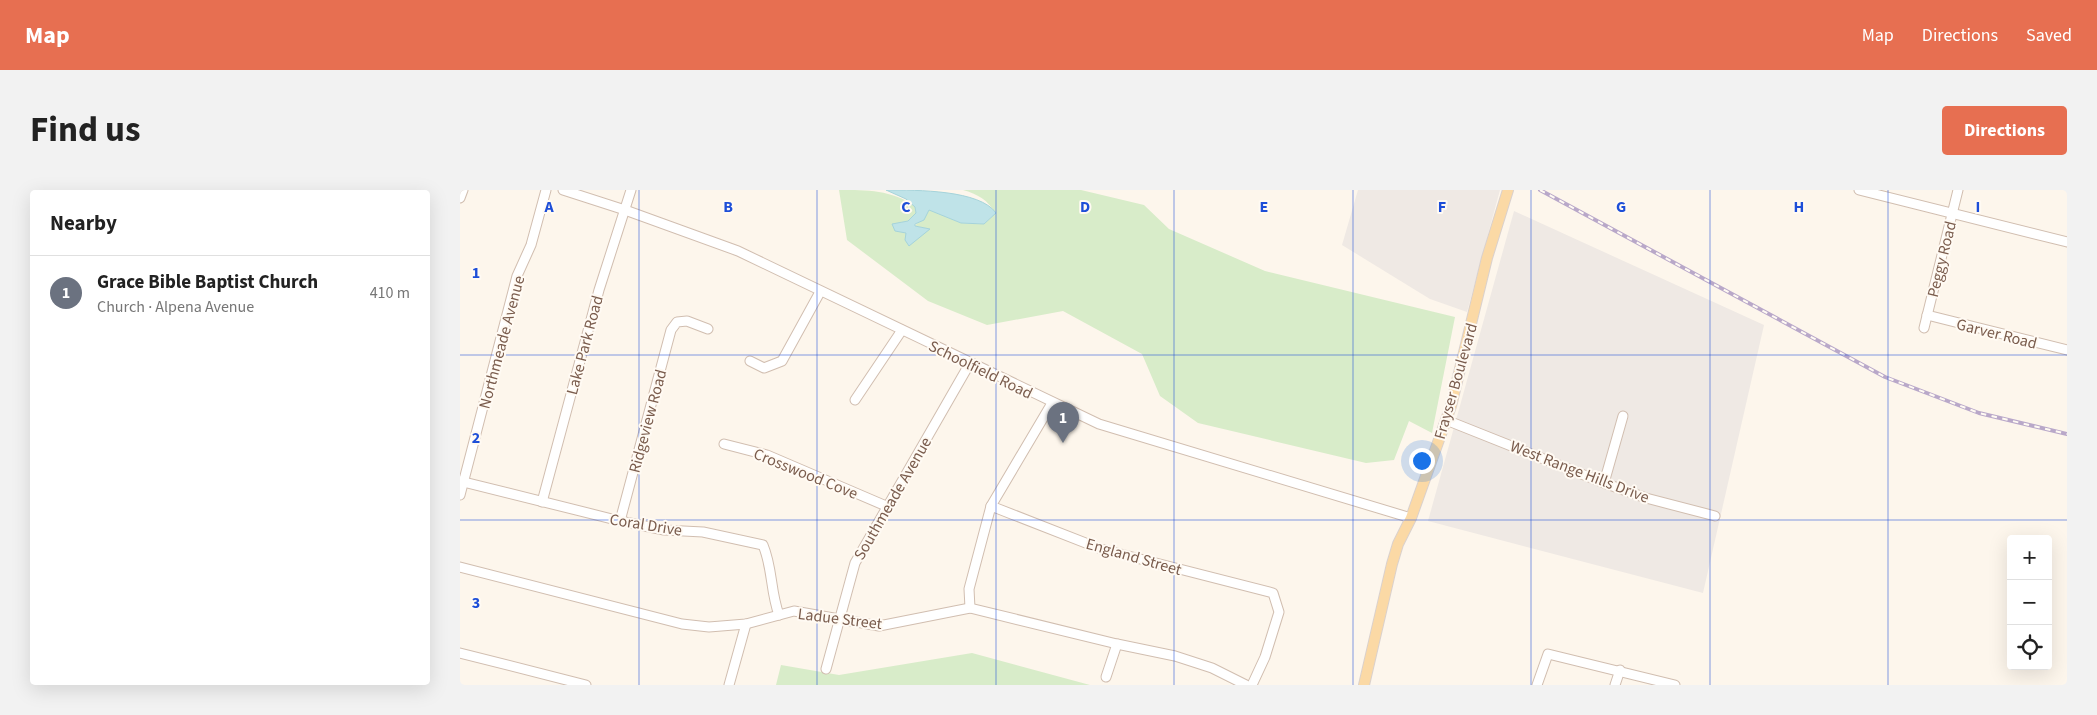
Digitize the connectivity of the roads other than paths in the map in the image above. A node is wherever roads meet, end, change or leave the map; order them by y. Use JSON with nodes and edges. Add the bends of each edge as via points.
{"nodes":[{"id":1,"x":463,"y":190,"type":"edge"},
{"id":2,"x":546,"y":190,"type":"edge"},
{"id":3,"x":563,"y":190,"type":"edge"},
{"id":4,"x":631,"y":190,"type":"edge"},
{"id":5,"x":1859,"y":190,"type":"edge"},
{"id":6,"x":1958,"y":190,"type":"edge"},
{"id":7,"x":1507,"y":193,"type":"edge"},
{"id":8,"x":460,"y":198,"type":"edge"},
{"id":9,"x":625,"y":210,"type":"junction"},
{"id":10,"x":1952,"y":213,"type":"junction"},
{"id":11,"x":2067,"y":242,"type":"edge"},
{"id":12,"x":820,"y":292,"type":"junction"},
{"id":13,"x":1927,"y":315,"type":"junction"},
{"id":14,"x":1924,"y":328,"type":"dead end"},
{"id":15,"x":708,"y":329,"type":"dead end"},
{"id":16,"x":902,"y":330,"type":"junction"},
{"id":17,"x":2067,"y":350,"type":"edge"},
{"id":18,"x":750,"y":361,"type":"dead end"},
{"id":19,"x":970,"y":363,"type":"junction"},
{"id":20,"x":855,"y":400,"type":"dead end"},
{"id":21,"x":1052,"y":403,"type":"junction"},
{"id":22,"x":1624,"y":416,"type":"dead end"},
{"id":23,"x":1446,"y":420,"type":"junction"},
{"id":24,"x":724,"y":444,"type":"dead end"},
{"id":25,"x":462,"y":481,"type":"edge"},
{"id":26,"x":1604,"y":483,"type":"junction"},
{"id":27,"x":460,"y":495,"type":"edge"},
{"id":28,"x":542,"y":502,"type":"junction"},
{"id":29,"x":886,"y":506,"type":"junction"},
{"id":30,"x":991,"y":506,"type":"junction"},
{"id":31,"x":1715,"y":516,"type":"dead end"},
{"id":32,"x":1411,"y":518,"type":"junction"},
{"id":33,"x":620,"y":521,"type":"junction"},
{"id":34,"x":460,"y":567,"type":"edge"},
{"id":35,"x":970,"y":608,"type":"junction"},
{"id":36,"x":779,"y":615,"type":"junction"},
{"id":37,"x":840,"y":619,"type":"junction"},
{"id":38,"x":746,"y":624,"type":"junction"},
{"id":39,"x":1117,"y":644,"type":"junction"},
{"id":40,"x":460,"y":653,"type":"edge"},
{"id":41,"x":826,"y":669,"type":"dead end"},
{"id":42,"x":1620,"y":670,"type":"junction"},
{"id":43,"x":1106,"y":677,"type":"dead end"},
{"id":44,"x":586,"y":685,"type":"edge"},
{"id":45,"x":729,"y":685,"type":"edge"},
{"id":46,"x":1246,"y":685,"type":"edge"},
{"id":47,"x":1252,"y":685,"type":"edge"},
{"id":48,"x":1364,"y":685,"type":"edge"},
{"id":49,"x":1537,"y":685,"type":"edge"},
{"id":50,"x":1615,"y":685,"type":"edge"},
{"id":51,"x":1675,"y":685,"type":"edge"}],
"edges":[{"from":1,"to":8,"type":"street"},
{"from":2,"to":25,"type":"street","name":"Northmeade Avenue","via":[[531,245],[517,276]]},
{"from":3,"to":9,"type":"street","name":"Schoolfield Road"},
{"from":4,"to":9,"type":"street","name":"Lake Park Road"},
{"from":5,"to":10,"type":"street"},
{"from":6,"to":10,"type":"street","name":"Peggy Road"},
{"from":7,"to":23,"type":"main road","name":"Frayser Boulevard"},
{"from":9,"to":12,"type":"street","name":"Schoolfield Road","via":[[738,251]]},
{"from":9,"to":28,"type":"street","name":"Lake Park Road","via":[[599,290]]},
{"from":10,"to":11,"type":"street"},
{"from":10,"to":13,"type":"street","name":"Peggy Road"},
{"from":12,"to":16,"type":"street","name":"Schoolfield Road"},
{"from":12,"to":18,"type":"street","via":[[782,361],[764,368]]},
{"from":13,"to":14,"type":"street","name":"Peggy Road"},
{"from":13,"to":17,"type":"street","name":"Garver Road"},
{"from":15,"to":33,"type":"street","name":"Ridgeview Road","via":[[687,321],[677,322],[671,330]]},
{"from":16,"to":19,"type":"street","name":"Schoolfield Road"},
{"from":16,"to":20,"type":"street"},
{"from":19,"to":21,"type":"street","name":"Schoolfield Road"},
{"from":19,"to":29,"type":"street","name":"Southmeade Avenue"},
{"from":21,"to":30,"type":"street"},
{"from":21,"to":32,"type":"street","name":"Schoolfield Road","via":[[1099,424]]},
{"from":22,"to":26,"type":"street"},
{"from":23,"to":26,"type":"street","name":"West Range Hills Drive"},
{"from":23,"to":32,"type":"main road","name":"Frayser Boulevard"},
{"from":24,"to":29,"type":"street","name":"Crosswood Cove","via":[[767,456]]},
{"from":25,"to":27,"type":"street","name":"Northmeade Avenue"},
{"from":25,"to":28,"type":"street","name":"Coral Drive"},
{"from":26,"to":31,"type":"street","name":"West Range Hills Drive"},
{"from":28,"to":33,"type":"street","name":"Coral Drive"},
{"from":29,"to":37,"type":"street","name":"Southmeade Avenue","via":[[854,563]]},
{"from":30,"to":35,"type":"street","via":[[969,589]]},
{"from":30,"to":47,"type":"street","name":"England Street","via":[[1101,549],[1273,593],[1279,612],[1266,657]]},
{"from":32,"to":48,"type":"main road","name":"Frayser Boulevard","via":[[1392,564]]},
{"from":33,"to":36,"type":"street","name":"Coral Drive","via":[[664,530],[702,532],[763,545],[769,560],[772,595]]},
{"from":34,"to":38,"type":"street","name":"Ladue Street","via":[[682,624],[709,627]]},
{"from":35,"to":37,"type":"street","name":"Ladue Street","via":[[879,626]]},
{"from":35,"to":39,"type":"street","name":"Ladue Street"},
{"from":36,"to":37,"type":"street","name":"Ladue Street","via":[[794,611]]},
{"from":36,"to":38,"type":"street","name":"Ladue Street"},
{"from":37,"to":41,"type":"street","name":"Southmeade Avenue"},
{"from":38,"to":45,"type":"street"},
{"from":39,"to":43,"type":"street"},
{"from":39,"to":46,"type":"street","name":"Ladue Street","via":[[1175,656],[1212,668]]},
{"from":40,"to":44,"type":"street"},
{"from":42,"to":49,"type":"street","via":[[1548,654]]},
{"from":42,"to":50,"type":"street"},
{"from":42,"to":51,"type":"street"}]}
